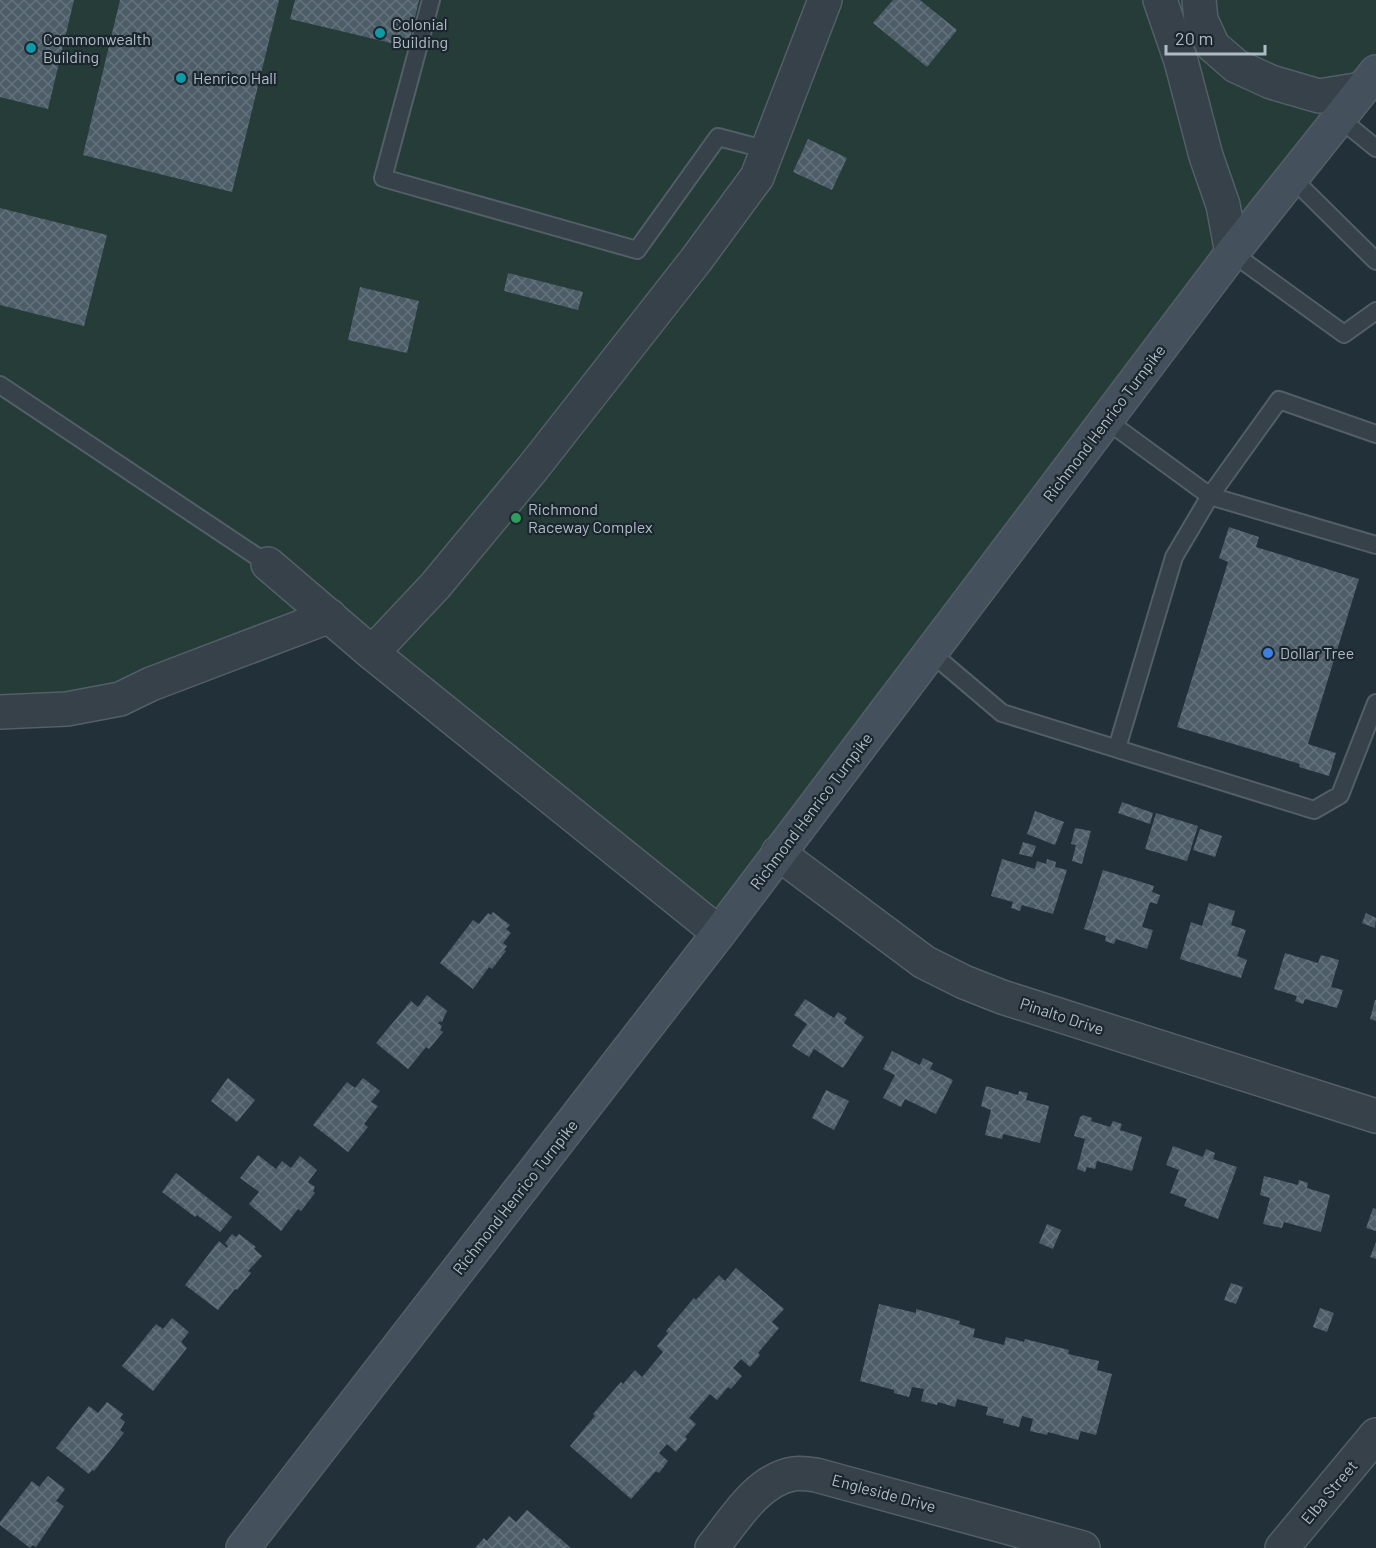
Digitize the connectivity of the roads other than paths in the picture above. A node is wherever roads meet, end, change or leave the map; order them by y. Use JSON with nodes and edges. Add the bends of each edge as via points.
{"nodes":[{"id":1,"x":430,"y":0,"type":"edge"},
{"id":2,"x":825,"y":0,"type":"edge"},
{"id":3,"x":1160,"y":0,"type":"edge"},
{"id":4,"x":1197,"y":0,"type":"edge"},
{"id":5,"x":1181,"y":61,"type":"junction"},
{"id":6,"x":1369,"y":81,"type":"edge"},
{"id":7,"x":1339,"y":118,"type":"junction"},
{"id":8,"x":1376,"y":148,"type":"edge"},
{"id":9,"x":768,"y":150,"type":"junction"},
{"id":10,"x":1292,"y":178,"type":"junction"},
{"id":11,"x":1232,"y":253,"type":"junction"},
{"id":12,"x":1376,"y":261,"type":"edge"},
{"id":13,"x":1376,"y":311,"type":"edge"},
{"id":14,"x":0,"y":386,"type":"edge"},
{"id":15,"x":1106,"y":420,"type":"junction"},
{"id":16,"x":1376,"y":434,"type":"edge"},
{"id":17,"x":1210,"y":496,"type":"junction"},
{"id":18,"x":1376,"y":545,"type":"edge"},
{"id":19,"x":268,"y":564,"type":"joint"},
{"id":20,"x":330,"y":616,"type":"junction"},
{"id":21,"x":930,"y":652,"type":"junction"},
{"id":22,"x":372,"y":653,"type":"junction"},
{"id":23,"x":1376,"y":703,"type":"edge"},
{"id":24,"x":0,"y":712,"type":"edge"},
{"id":25,"x":1117,"y":748,"type":"junction"},
{"id":26,"x":778,"y":853,"type":"junction"},
{"id":27,"x":719,"y":933,"type":"junction"},
{"id":28,"x":1376,"y":1116,"type":"edge"},
{"id":29,"x":1376,"y":1435,"type":"edge"},
{"id":30,"x":243,"y":1548,"type":"edge"},
{"id":31,"x":712,"y":1548,"type":"edge"},
{"id":32,"x":1083,"y":1548,"type":"edge"},
{"id":33,"x":1281,"y":1548,"type":"edge"}],
"edges":[{"from":1,"to":9,"type":"lane","via":[[383,178],[637,250],[718,137]]},
{"from":2,"to":9,"type":"street"},
{"from":3,"to":5,"type":"street"},
{"from":4,"to":5,"type":"street"},
{"from":4,"to":6,"type":"street","via":[[1213,46],[1236,66],[1271,82],[1319,96]]},
{"from":5,"to":11,"type":"street","via":[[1223,205]]},
{"from":6,"to":7,"type":"main road","name":"Richmond Henrico Turnpike"},
{"from":7,"to":8,"type":"lane"},
{"from":7,"to":10,"type":"main road","name":"Richmond Henrico Turnpike"},
{"from":9,"to":22,"type":"street","via":[[757,177],[710,242],[532,469],[435,586]]},
{"from":10,"to":11,"type":"main road","name":"Richmond Henrico Turnpike"},
{"from":10,"to":12,"type":"lane"},
{"from":11,"to":13,"type":"lane","via":[[1344,334]]},
{"from":11,"to":15,"type":"main road","name":"Richmond Henrico Turnpike"},
{"from":14,"to":19,"type":"lane"},
{"from":15,"to":17,"type":"lane"},
{"from":15,"to":21,"type":"main road","name":"Richmond Henrico Turnpike"},
{"from":16,"to":17,"type":"lane","via":[[1279,400]]},
{"from":17,"to":18,"type":"lane"},
{"from":17,"to":25,"type":"lane","via":[[1174,557]]},
{"from":19,"to":20,"type":"street"},
{"from":20,"to":22,"type":"street"},
{"from":20,"to":24,"type":"street","via":[[120,699],[67,710]]},
{"from":21,"to":25,"type":"lane","via":[[1002,712]]},
{"from":21,"to":26,"type":"main road","name":"Richmond Henrico Turnpike"},
{"from":22,"to":27,"type":"street"},
{"from":23,"to":25,"type":"lane","via":[[1340,795],[1314,810]]},
{"from":26,"to":27,"type":"main road","name":"Richmond Henrico Turnpike"},
{"from":26,"to":28,"type":"street","name":"Pinalto Drive","via":[[924,962],[964,982]]},
{"from":27,"to":30,"type":"main road","name":"Richmond Henrico Turnpike"},
{"from":29,"to":33,"type":"street","name":"Elba Street"},
{"from":31,"to":32,"type":"street","name":"Engleside Drive","via":[[754,1497],[775,1480],[794,1474],[816,1475]]}]}
